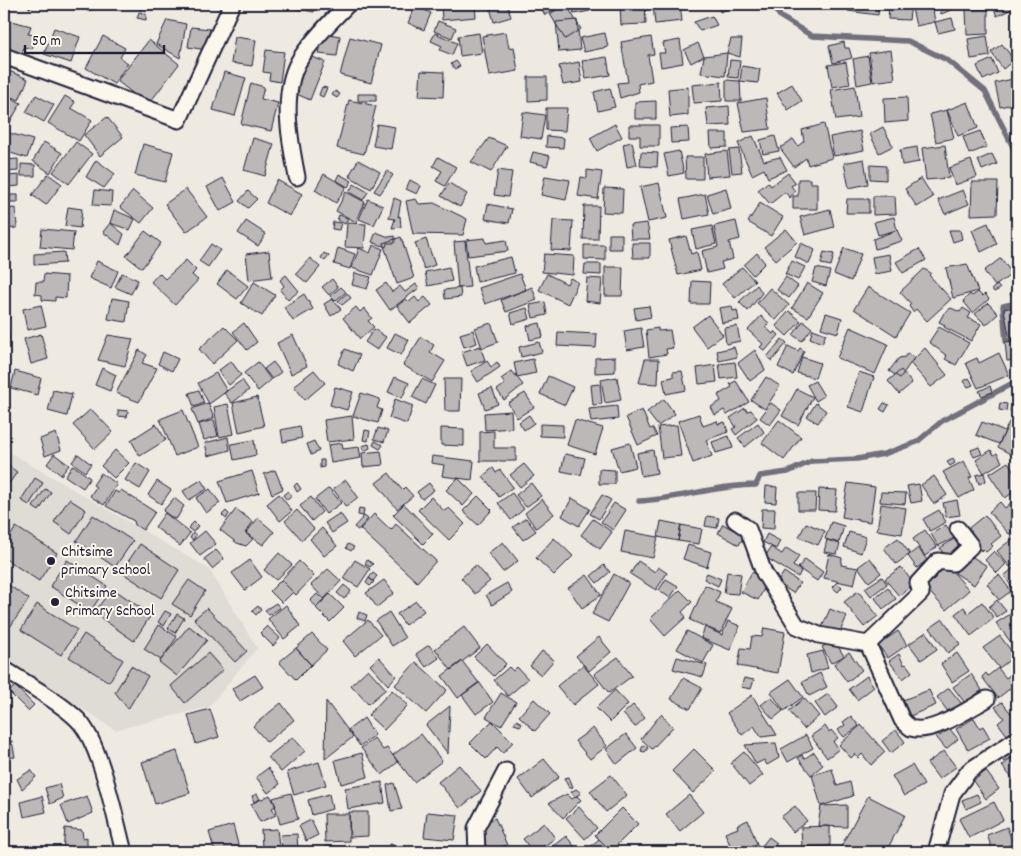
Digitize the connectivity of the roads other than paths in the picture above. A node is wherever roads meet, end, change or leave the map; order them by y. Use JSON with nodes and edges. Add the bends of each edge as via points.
{"nodes":[{"id":1,"x":232,"y":4,"type":"edge"},
{"id":2,"x":348,"y":4,"type":"edge"},
{"id":3,"x":4,"y":56,"type":"edge"},
{"id":4,"x":297,"y":177,"type":"dead end"},
{"id":5,"x":735,"y":520,"type":"dead end"},
{"id":6,"x":958,"y":529,"type":"dead end"},
{"id":7,"x":868,"y":644,"type":"junction"},
{"id":8,"x":4,"y":669,"type":"edge"},
{"id":9,"x":987,"y":699,"type":"dead end"},
{"id":10,"x":1017,"y":739,"type":"edge"},
{"id":11,"x":506,"y":772,"type":"dead end"},
{"id":12,"x":124,"y":852,"type":"edge"},
{"id":13,"x":477,"y":852,"type":"edge"},
{"id":14,"x":936,"y":852,"type":"edge"}],
"edges":[{"from":1,"to":3,"type":"street","via":[[179,120]]},
{"from":2,"to":4,"type":"street","via":[[300,57],[289,90],[289,132]]},
{"from":5,"to":7,"type":"street","via":[[748,528],[764,573],[797,626],[819,635]]},
{"from":6,"to":7,"type":"street","via":[[971,546],[952,563],[938,561],[918,583],[920,593]]},
{"from":7,"to":9,"type":"street","via":[[902,720],[911,728],[939,725]]},
{"from":8,"to":12,"type":"street","via":[[56,702],[78,720],[94,741]]},
{"from":10,"to":14,"type":"street","via":[[969,771],[952,794]]},
{"from":11,"to":13,"type":"street","via":[[476,828]]}]}
